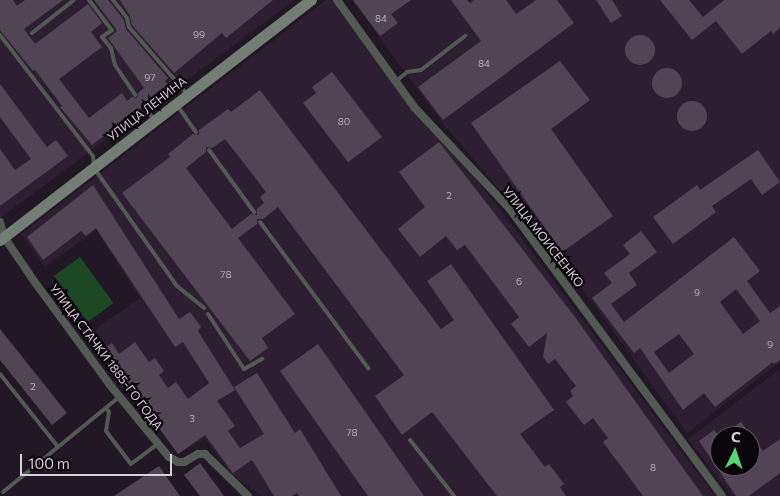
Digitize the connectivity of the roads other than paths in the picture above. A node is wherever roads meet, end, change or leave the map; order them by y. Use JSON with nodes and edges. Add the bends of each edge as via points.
{"nodes":[{"id":1,"x":74,"y":0,"type":"edge"},
{"id":2,"x":90,"y":0,"type":"edge"},
{"id":3,"x":113,"y":0,"type":"edge"},
{"id":4,"x":311,"y":0,"type":"edge"},
{"id":5,"x":337,"y":0,"type":"edge"},
{"id":6,"x":32,"y":33,"type":"dead end"},
{"id":7,"x":0,"y":35,"type":"edge"},
{"id":8,"x":466,"y":36,"type":"dead end"},
{"id":9,"x":396,"y":81,"type":"junction"},
{"id":10,"x":187,"y":94,"type":"junction"},
{"id":11,"x":135,"y":95,"type":"dead end"},
{"id":12,"x":175,"y":104,"type":"junction"},
{"id":13,"x":144,"y":106,"type":"dead end"},
{"id":14,"x":154,"y":120,"type":"junction"},
{"id":15,"x":196,"y":132,"type":"dead end"},
{"id":16,"x":209,"y":150,"type":"dead end"},
{"id":17,"x":94,"y":168,"type":"junction"},
{"id":18,"x":254,"y":212,"type":"dead end"},
{"id":19,"x":0,"y":222,"type":"edge"},
{"id":20,"x":260,"y":222,"type":"dead end"},
{"id":21,"x":2,"y":238,"type":"edge"},
{"id":22,"x":204,"y":308,"type":"dead end"},
{"id":23,"x":208,"y":314,"type":"dead end"},
{"id":24,"x":262,"y":359,"type":"dead end"},
{"id":25,"x":368,"y":368,"type":"dead end"},
{"id":26,"x":0,"y":374,"type":"edge"},
{"id":27,"x":120,"y":396,"type":"junction"},
{"id":28,"x":106,"y":408,"type":"junction"},
{"id":29,"x":410,"y":440,"type":"dead end"},
{"id":30,"x":158,"y":444,"type":"junction"},
{"id":31,"x":58,"y":448,"type":"junction"},
{"id":32,"x":3,"y":492,"type":"dead end"},
{"id":33,"x":248,"y":496,"type":"edge"},
{"id":34,"x":454,"y":496,"type":"edge"},
{"id":35,"x":722,"y":496,"type":"edge"}],
"edges":[{"from":1,"to":6,"type":"lane"},
{"from":2,"to":11,"type":"lane","via":[[112,30],[102,37],[111,48],[115,65]]},
{"from":3,"to":10,"type":"lane","via":[[127,18],[129,27]]},
{"from":4,"to":10,"type":"main road","name":"УЛИЦА ЛЕНИНА"},
{"from":5,"to":9,"type":"street","name":"УЛИЦА МОИСЕЕНКО"},
{"from":7,"to":17,"type":"lane","via":[[92,156]]},
{"from":8,"to":9,"type":"lane","via":[[420,70],[407,72]]},
{"from":9,"to":35,"type":"street","name":"УЛИЦА МОИСЕЕНКО","via":[[415,108],[509,208]]},
{"from":10,"to":12,"type":"main road","name":"УЛИЦА ЛЕНИНА"},
{"from":12,"to":14,"type":"main road","name":"УЛИЦА ЛЕНИНА"},
{"from":12,"to":15,"type":"lane"},
{"from":13,"to":14,"type":"lane"},
{"from":14,"to":17,"type":"main road","name":"УЛИЦА ЛЕНИНА"},
{"from":16,"to":18,"type":"lane"},
{"from":17,"to":21,"type":"main road","name":"УЛИЦА ЛЕНИНА"},
{"from":17,"to":22,"type":"lane","via":[[177,286]]},
{"from":19,"to":21,"type":"street"},
{"from":20,"to":25,"type":"lane"},
{"from":21,"to":27,"type":"street","name":"УЛИЦА СТАЧКИ 1885-ГО ГОДА"},
{"from":23,"to":24,"type":"lane","via":[[244,369]]},
{"from":26,"to":31,"type":"lane"},
{"from":27,"to":28,"type":"lane"},
{"from":27,"to":30,"type":"street","name":"УЛИЦА СТАЧКИ 1885-ГО ГОДА"},
{"from":28,"to":30,"type":"lane","via":[[109,412],[106,431],[131,464]]},
{"from":28,"to":31,"type":"lane"},
{"from":29,"to":34,"type":"lane"},
{"from":30,"to":33,"type":"street","name":"УЛИЦА СТАЧКИ 1885-ГО ГОДА","via":[[178,462],[205,454]]},
{"from":31,"to":32,"type":"lane"}]}
